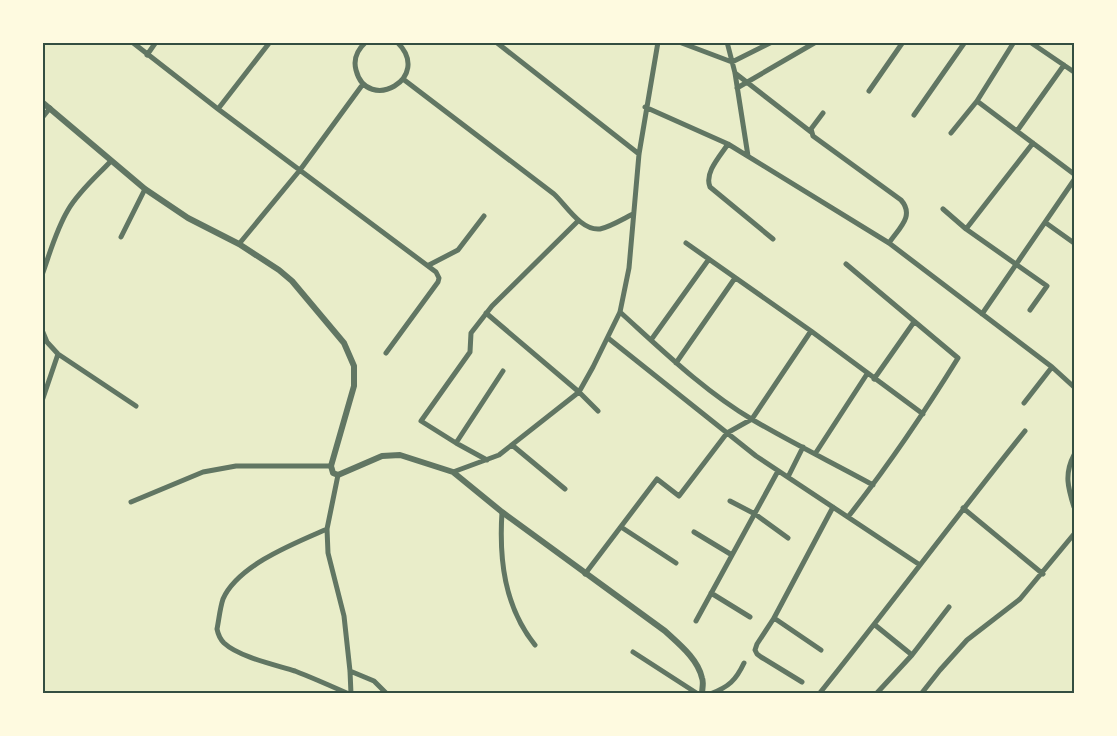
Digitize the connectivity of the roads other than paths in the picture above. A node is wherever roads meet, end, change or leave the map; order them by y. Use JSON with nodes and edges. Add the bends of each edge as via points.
{"nodes":[{"id":1,"x":132,"y":42,"type":"edge"},
{"id":2,"x":156,"y":42,"type":"edge"},
{"id":3,"x":270,"y":42,"type":"edge"},
{"id":4,"x":496,"y":42,"type":"edge"},
{"id":5,"x":658,"y":42,"type":"edge"},
{"id":6,"x":679,"y":42,"type":"edge"},
{"id":7,"x":727,"y":42,"type":"edge"},
{"id":8,"x":772,"y":42,"type":"edge"},
{"id":9,"x":816,"y":42,"type":"edge"},
{"id":10,"x":903,"y":42,"type":"edge"},
{"id":11,"x":965,"y":42,"type":"edge"},
{"id":12,"x":1014,"y":42,"type":"edge"},
{"id":13,"x":1030,"y":42,"type":"edge"},
{"id":14,"x":364,"y":43,"type":"edge"},
{"id":15,"x":398,"y":43,"type":"edge"},
{"id":16,"x":147,"y":55,"type":"junction"},
{"id":17,"x":732,"y":62,"type":"junction"},
{"id":18,"x":1064,"y":65,"type":"junction"},
{"id":19,"x":1074,"y":72,"type":"edge"},
{"id":20,"x":734,"y":73,"type":"junction"},
{"id":21,"x":403,"y":80,"type":"junction"},
{"id":22,"x":747,"y":83,"type":"junction"},
{"id":23,"x":363,"y":84,"type":"junction"},
{"id":24,"x":737,"y":88,"type":"junction"},
{"id":25,"x":868,"y":91,"type":"dead end"},
{"id":26,"x":977,"y":101,"type":"junction"},
{"id":27,"x":42,"y":102,"type":"edge"},
{"id":28,"x":646,"y":107,"type":"junction"},
{"id":29,"x":50,"y":108,"type":"junction"},
{"id":30,"x":218,"y":109,"type":"junction"},
{"id":31,"x":823,"y":113,"type":"dead end"},
{"id":32,"x":914,"y":115,"type":"dead end"},
{"id":33,"x":42,"y":118,"type":"edge"},
{"id":34,"x":1017,"y":131,"type":"junction"},
{"id":35,"x":812,"y":132,"type":"junction"},
{"id":36,"x":950,"y":133,"type":"dead end"},
{"id":37,"x":1033,"y":143,"type":"junction"},
{"id":38,"x":728,"y":144,"type":"junction"},
{"id":39,"x":639,"y":154,"type":"junction"},
{"id":40,"x":748,"y":156,"type":"junction"},
{"id":41,"x":111,"y":161,"type":"junction"},
{"id":42,"x":300,"y":170,"type":"junction"},
{"id":43,"x":1074,"y":174,"type":"edge"},
{"id":44,"x":1074,"y":180,"type":"edge"},
{"id":45,"x":145,"y":189,"type":"junction"},
{"id":46,"x":943,"y":209,"type":"dead end"},
{"id":47,"x":632,"y":214,"type":"junction"},
{"id":48,"x":484,"y":216,"type":"dead end"},
{"id":49,"x":578,"y":221,"type":"junction"},
{"id":50,"x":1046,"y":223,"type":"junction"},
{"id":51,"x":966,"y":229,"type":"junction"},
{"id":52,"x":121,"y":237,"type":"dead end"},
{"id":53,"x":773,"y":239,"type":"dead end"},
{"id":54,"x":686,"y":243,"type":"dead end"},
{"id":55,"x":889,"y":243,"type":"junction"},
{"id":56,"x":1074,"y":243,"type":"edge"},
{"id":57,"x":238,"y":244,"type":"junction"},
{"id":58,"x":708,"y":259,"type":"junction"},
{"id":59,"x":846,"y":264,"type":"dead end"},
{"id":60,"x":429,"y":265,"type":"junction"},
{"id":61,"x":1016,"y":265,"type":"junction"},
{"id":62,"x":42,"y":275,"type":"edge"},
{"id":63,"x":735,"y":278,"type":"junction"},
{"id":64,"x":1030,"y":310,"type":"dead end"},
{"id":65,"x":620,"y":312,"type":"junction"},
{"id":66,"x":486,"y":313,"type":"junction"},
{"id":67,"x":982,"y":314,"type":"junction"},
{"id":68,"x":914,"y":322,"type":"junction"},
{"id":69,"x":42,"y":330,"type":"edge"},
{"id":70,"x":811,"y":331,"type":"junction"},
{"id":71,"x":608,"y":338,"type":"junction"},
{"id":72,"x":651,"y":340,"type":"junction"},
{"id":73,"x":386,"y":352,"type":"dead end"},
{"id":74,"x":58,"y":354,"type":"junction"},
{"id":75,"x":676,"y":363,"type":"junction"},
{"id":76,"x":1052,"y":367,"type":"junction"},
{"id":77,"x":503,"y":371,"type":"dead end"},
{"id":78,"x":867,"y":374,"type":"junction"},
{"id":79,"x":874,"y":379,"type":"junction"},
{"id":80,"x":1074,"y":387,"type":"edge"},
{"id":81,"x":579,"y":392,"type":"junction"},
{"id":82,"x":42,"y":401,"type":"edge"},
{"id":83,"x":1024,"y":403,"type":"dead end"},
{"id":84,"x":136,"y":406,"type":"dead end"},
{"id":85,"x":598,"y":412,"type":"dead end"},
{"id":86,"x":923,"y":414,"type":"junction"},
{"id":87,"x":752,"y":419,"type":"junction"},
{"id":88,"x":1025,"y":431,"type":"dead end"},
{"id":89,"x":727,"y":433,"type":"junction"},
{"id":90,"x":456,"y":443,"type":"junction"},
{"id":91,"x":512,"y":445,"type":"junction"},
{"id":92,"x":803,"y":447,"type":"junction"},
{"id":93,"x":815,"y":454,"type":"junction"},
{"id":94,"x":1074,"y":455,"type":"edge"},
{"id":95,"x":487,"y":460,"type":"junction"},
{"id":96,"x":331,"y":466,"type":"junction"},
{"id":97,"x":778,"y":471,"type":"junction"},
{"id":98,"x":453,"y":472,"type":"junction"},
{"id":99,"x":338,"y":475,"type":"junction"},
{"id":100,"x":788,"y":477,"type":"junction"},
{"id":101,"x":873,"y":485,"type":"junction"},
{"id":102,"x":565,"y":489,"type":"dead end"},
{"id":103,"x":730,"y":501,"type":"dead end"},
{"id":104,"x":131,"y":502,"type":"dead end"},
{"id":105,"x":833,"y":507,"type":"junction"},
{"id":106,"x":1074,"y":507,"type":"edge"},
{"id":107,"x":963,"y":508,"type":"junction"},
{"id":108,"x":502,"y":512,"type":"junction"},
{"id":109,"x":755,"y":514,"type":"junction"},
{"id":110,"x":848,"y":517,"type":"junction"},
{"id":111,"x":621,"y":527,"type":"junction"},
{"id":112,"x":327,"y":529,"type":"junction"},
{"id":113,"x":694,"y":532,"type":"dead end"},
{"id":114,"x":1074,"y":534,"type":"edge"},
{"id":115,"x":788,"y":538,"type":"dead end"},
{"id":116,"x":732,"y":555,"type":"junction"},
{"id":117,"x":676,"y":563,"type":"dead end"},
{"id":118,"x":920,"y":565,"type":"junction"},
{"id":119,"x":585,"y":574,"type":"junction"},
{"id":120,"x":1043,"y":574,"type":"junction"},
{"id":121,"x":711,"y":593,"type":"junction"},
{"id":122,"x":949,"y":607,"type":"dead end"},
{"id":123,"x":750,"y":617,"type":"dead end"},
{"id":124,"x":774,"y":618,"type":"junction"},
{"id":125,"x":696,"y":621,"type":"dead end"},
{"id":126,"x":875,"y":625,"type":"junction"},
{"id":127,"x":536,"y":645,"type":"dead end"},
{"id":128,"x":821,"y":650,"type":"dead end"},
{"id":129,"x":633,"y":652,"type":"dead end"},
{"id":130,"x":912,"y":655,"type":"junction"},
{"id":131,"x":744,"y":663,"type":"dead end"},
{"id":132,"x":350,"y":671,"type":"junction"},
{"id":133,"x":802,"y":682,"type":"dead end"},
{"id":134,"x":350,"y":694,"type":"edge"},
{"id":135,"x":387,"y":694,"type":"edge"},
{"id":136,"x":698,"y":694,"type":"edge"},
{"id":137,"x":702,"y":694,"type":"edge"},
{"id":138,"x":710,"y":694,"type":"edge"},
{"id":139,"x":819,"y":694,"type":"edge"},
{"id":140,"x":876,"y":694,"type":"edge"},
{"id":141,"x":922,"y":694,"type":"edge"}],
"edges":[{"from":1,"to":16,"type":"street"},
{"from":2,"to":16,"type":"street"},
{"from":3,"to":30,"type":"street"},
{"from":4,"to":39,"type":"street"},
{"from":5,"to":28,"type":"street"},
{"from":6,"to":17,"type":"street"},
{"from":7,"to":17,"type":"street"},
{"from":8,"to":17,"type":"street"},
{"from":9,"to":22,"type":"street"},
{"from":10,"to":25,"type":"street"},
{"from":11,"to":32,"type":"street"},
{"from":12,"to":26,"type":"street"},
{"from":13,"to":18,"type":"street"},
{"from":14,"to":23,"type":"street","via":[[355,59],[355,68]]},
{"from":15,"to":21,"type":"street","via":[[407,56],[407,72]]},
{"from":16,"to":30,"type":"street"},
{"from":17,"to":20,"type":"street"},
{"from":18,"to":19,"type":"street"},
{"from":18,"to":34,"type":"street"},
{"from":20,"to":22,"type":"street"},
{"from":20,"to":24,"type":"street"},
{"from":21,"to":23,"type":"street","via":[[397,86],[380,91]]},
{"from":21,"to":49,"type":"street","via":[[554,194]]},
{"from":22,"to":24,"type":"street"},
{"from":22,"to":35,"type":"street"},
{"from":23,"to":42,"type":"street"},
{"from":24,"to":40,"type":"street"},
{"from":26,"to":34,"type":"street"},
{"from":26,"to":36,"type":"street"},
{"from":27,"to":29,"type":"street"},
{"from":28,"to":38,"type":"street"},
{"from":28,"to":39,"type":"street"},
{"from":29,"to":33,"type":"street"},
{"from":29,"to":41,"type":"street"},
{"from":30,"to":42,"type":"street"},
{"from":31,"to":35,"type":"street"},
{"from":34,"to":37,"type":"street"},
{"from":35,"to":55,"type":"street","via":[[813,136],[906,206],[907,217]]},
{"from":37,"to":43,"type":"street"},
{"from":37,"to":51,"type":"street"},
{"from":38,"to":40,"type":"street"},
{"from":38,"to":53,"type":"street","via":[[709,174],[710,188]]},
{"from":39,"to":47,"type":"street"},
{"from":40,"to":55,"type":"street"},
{"from":41,"to":45,"type":"street"},
{"from":41,"to":62,"type":"street","via":[[68,210]]},
{"from":42,"to":57,"type":"street"},
{"from":42,"to":60,"type":"street"},
{"from":44,"to":50,"type":"street"},
{"from":45,"to":52,"type":"street"},
{"from":45,"to":57,"type":"street","via":[[188,218]]},
{"from":46,"to":51,"type":"street"},
{"from":47,"to":49,"type":"street","via":[[600,229]]},
{"from":47,"to":65,"type":"street","via":[[626,288]]},
{"from":48,"to":60,"type":"street","via":[[458,250]]},
{"from":49,"to":66,"type":"street"},
{"from":50,"to":56,"type":"street"},
{"from":50,"to":61,"type":"street"},
{"from":51,"to":61,"type":"street"},
{"from":54,"to":58,"type":"street"},
{"from":55,"to":67,"type":"street"},
{"from":57,"to":96,"type":"street","via":[[292,280],[344,343],[354,366],[354,386]]},
{"from":58,"to":63,"type":"street"},
{"from":58,"to":72,"type":"street"},
{"from":59,"to":68,"type":"street"},
{"from":60,"to":73,"type":"street","via":[[436,272],[438,282]]},
{"from":61,"to":64,"type":"street","via":[[1048,286]]},
{"from":61,"to":67,"type":"street"},
{"from":63,"to":70,"type":"street"},
{"from":63,"to":75,"type":"street"},
{"from":65,"to":71,"type":"street"},
{"from":65,"to":72,"type":"street"},
{"from":66,"to":81,"type":"street"},
{"from":66,"to":90,"type":"street","via":[[471,333],[470,352],[421,421]]},
{"from":67,"to":76,"type":"street"},
{"from":68,"to":79,"type":"street"},
{"from":68,"to":86,"type":"street","via":[[958,358]]},
{"from":69,"to":74,"type":"street"},
{"from":70,"to":78,"type":"street"},
{"from":70,"to":87,"type":"street"},
{"from":71,"to":81,"type":"street"},
{"from":71,"to":89,"type":"street"},
{"from":72,"to":75,"type":"street"},
{"from":74,"to":82,"type":"street"},
{"from":74,"to":84,"type":"street"},
{"from":75,"to":87,"type":"street"},
{"from":76,"to":80,"type":"street"},
{"from":76,"to":83,"type":"street"},
{"from":77,"to":90,"type":"street"},
{"from":78,"to":79,"type":"street"},
{"from":78,"to":93,"type":"street"},
{"from":79,"to":86,"type":"street"},
{"from":81,"to":85,"type":"street"},
{"from":81,"to":91,"type":"street"},
{"from":86,"to":101,"type":"street"},
{"from":87,"to":89,"type":"street"},
{"from":87,"to":92,"type":"street"},
{"from":88,"to":107,"type":"street"},
{"from":89,"to":97,"type":"street"},
{"from":89,"to":111,"type":"street","via":[[679,496],[657,479]]},
{"from":90,"to":95,"type":"street"},
{"from":91,"to":95,"type":"street"},
{"from":91,"to":102,"type":"street"},
{"from":92,"to":93,"type":"street"},
{"from":92,"to":100,"type":"street"},
{"from":93,"to":101,"type":"street"},
{"from":94,"to":106,"type":"street","via":[[1067,485]]},
{"from":95,"to":98,"type":"street"},
{"from":96,"to":99,"type":"street","via":[[333,473]]},
{"from":96,"to":104,"type":"street","via":[[236,466],[202,472]]},
{"from":97,"to":100,"type":"street"},
{"from":97,"to":109,"type":"street"},
{"from":98,"to":99,"type":"street","via":[[400,455],[382,456]]},
{"from":98,"to":108,"type":"street"},
{"from":99,"to":112,"type":"street"},
{"from":100,"to":105,"type":"street"},
{"from":101,"to":110,"type":"street"},
{"from":103,"to":109,"type":"street"},
{"from":105,"to":110,"type":"street"},
{"from":105,"to":124,"type":"street"},
{"from":107,"to":118,"type":"street"},
{"from":107,"to":120,"type":"street"},
{"from":108,"to":119,"type":"street"},
{"from":108,"to":127,"type":"street","via":[[501,551],[506,585],[527,635]]},
{"from":109,"to":115,"type":"street"},
{"from":109,"to":116,"type":"street"},
{"from":110,"to":118,"type":"street"},
{"from":111,"to":117,"type":"street"},
{"from":111,"to":119,"type":"street"},
{"from":112,"to":132,"type":"street","via":[[328,553],[344,616]]},
{"from":112,"to":134,"type":"street","via":[[276,551],[231,586],[223,599],[218,634],[224,643],[238,650]]},
{"from":113,"to":116,"type":"street"},
{"from":114,"to":120,"type":"street"},
{"from":116,"to":121,"type":"street"},
{"from":118,"to":126,"type":"street"},
{"from":119,"to":137,"type":"street","via":[[684,649],[703,678]]},
{"from":120,"to":141,"type":"street","via":[[1020,600],[967,640]]},
{"from":121,"to":123,"type":"street"},
{"from":121,"to":125,"type":"street"},
{"from":122,"to":130,"type":"street"},
{"from":124,"to":128,"type":"street"},
{"from":124,"to":133,"type":"street","via":[[755,650]]},
{"from":126,"to":130,"type":"street"},
{"from":126,"to":139,"type":"street"},
{"from":129,"to":136,"type":"street"},
{"from":130,"to":140,"type":"street"},
{"from":131,"to":138,"type":"street","via":[[736,678]]},
{"from":132,"to":134,"type":"street"},
{"from":132,"to":135,"type":"street","via":[[374,681]]}]}
